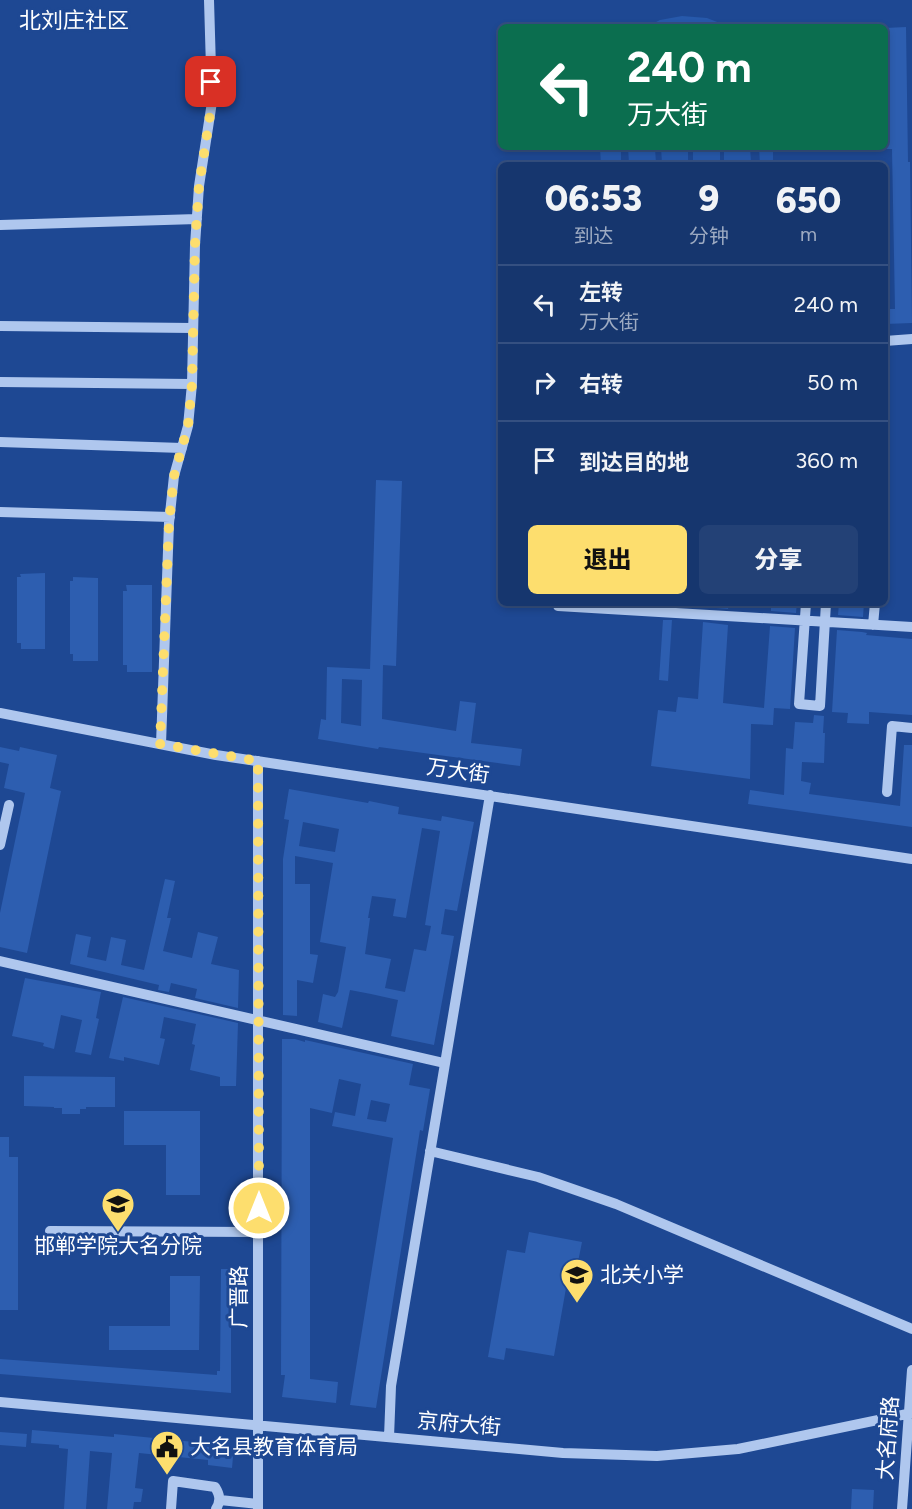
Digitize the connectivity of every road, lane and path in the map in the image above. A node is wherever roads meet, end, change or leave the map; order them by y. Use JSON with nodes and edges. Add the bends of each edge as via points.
{"nodes":[{"id":1,"x":209,"y":0,"type":"edge"},
{"id":2,"x":196,"y":219,"type":"junction"},
{"id":3,"x":0,"y":225,"type":"edge"},
{"id":4,"x":0,"y":326,"type":"edge"},
{"id":5,"x":193,"y":328,"type":"junction"},
{"id":6,"x":912,"y":339,"type":"edge"},
{"id":7,"x":888,"y":341,"type":"edge"},
{"id":8,"x":0,"y":382,"type":"edge"},
{"id":9,"x":192,"y":384,"type":"junction"},
{"id":10,"x":0,"y":442,"type":"edge"},
{"id":11,"x":182,"y":448,"type":"junction"},
{"id":12,"x":0,"y":512,"type":"edge"},
{"id":13,"x":170,"y":517,"type":"junction"},
{"id":14,"x":558,"y":606,"type":"edge"},
{"id":15,"x":806,"y":606,"type":"edge"},
{"id":16,"x":826,"y":606,"type":"edge"},
{"id":17,"x":875,"y":606,"type":"edge"},
{"id":18,"x":805,"y":620,"type":"junction"},
{"id":19,"x":825,"y":621,"type":"junction"},
{"id":20,"x":873,"y":625,"type":"junction"},
{"id":21,"x":912,"y":627,"type":"edge"},
{"id":22,"x":0,"y":713,"type":"edge"},
{"id":23,"x":912,"y":728,"type":"edge"},
{"id":24,"x":160,"y":744,"type":"junction"},
{"id":25,"x":258,"y":761,"type":"junction"},
{"id":26,"x":887,"y":792,"type":"dead end"},
{"id":27,"x":490,"y":795,"type":"junction"},
{"id":28,"x":9,"y":805,"type":"dead end"},
{"id":29,"x":0,"y":845,"type":"edge"},
{"id":30,"x":912,"y":860,"type":"edge"},
{"id":31,"x":0,"y":961,"type":"edge"},
{"id":32,"x":258,"y":1021,"type":"junction"},
{"id":33,"x":444,"y":1063,"type":"junction"},
{"id":34,"x":430,"y":1151,"type":"junction"},
{"id":35,"x":50,"y":1231,"type":"dead end"},
{"id":36,"x":259,"y":1232,"type":"junction"},
{"id":37,"x":912,"y":1329,"type":"edge"},
{"id":38,"x":912,"y":1370,"type":"edge"},
{"id":39,"x":0,"y":1402,"type":"edge"},
{"id":40,"x":910,"y":1414,"type":"edge"},
{"id":41,"x":259,"y":1426,"type":"junction"},
{"id":42,"x":389,"y":1437,"type":"junction"},
{"id":43,"x":218,"y":1504,"type":"edge"},
{"id":44,"x":258,"y":1506,"type":"edge"},
{"id":45,"x":171,"y":1509,"type":"edge"},
{"id":46,"x":902,"y":1509,"type":"edge"}],
"edges":[{"from":1,"to":2,"type":"street","via":[[212,102]]},
{"from":2,"to":3,"type":"street"},
{"from":2,"to":5,"type":"street"},
{"from":4,"to":5,"type":"street"},
{"from":5,"to":9,"type":"street"},
{"from":6,"to":7,"type":"street"},
{"from":8,"to":9,"type":"street"},
{"from":9,"to":11,"type":"street"},
{"from":10,"to":11,"type":"street"},
{"from":11,"to":13,"type":"street","via":[[174,476]]},
{"from":12,"to":13,"type":"street"},
{"from":13,"to":24,"type":"street"},
{"from":14,"to":18,"type":"street"},
{"from":15,"to":18,"type":"street"},
{"from":16,"to":19,"type":"street"},
{"from":17,"to":20,"type":"street"},
{"from":18,"to":19,"type":"street"},
{"from":18,"to":19,"type":"street","via":[[799,704],[820,706]]},
{"from":19,"to":20,"type":"street"},
{"from":20,"to":21,"type":"street"},
{"from":22,"to":24,"type":"street","name":"万大街"},
{"from":23,"to":26,"type":"street","via":[[892,726]]},
{"from":24,"to":25,"type":"street","name":"万大街"},
{"from":25,"to":27,"type":"street","name":"万大街"},
{"from":25,"to":32,"type":"street","name":"广晋路"},
{"from":27,"to":30,"type":"street","name":"万大街"},
{"from":27,"to":33,"type":"street"},
{"from":28,"to":29,"type":"street"},
{"from":31,"to":32,"type":"street"},
{"from":32,"to":33,"type":"street"},
{"from":32,"to":36,"type":"street","name":"广晋路"},
{"from":33,"to":34,"type":"street"},
{"from":34,"to":37,"type":"street","via":[[538,1177],[616,1204]]},
{"from":34,"to":42,"type":"street","via":[[391,1386]]},
{"from":35,"to":36,"type":"street"},
{"from":36,"to":41,"type":"street","name":"广晋路"},
{"from":38,"to":40,"type":"street","name":"大名府路"},
{"from":39,"to":41,"type":"street","name":"京府大街"},
{"from":40,"to":42,"type":"street","name":"京府大街","via":[[738,1449],[657,1456],[563,1453]]},
{"from":40,"to":46,"type":"street","name":"大名府路"},
{"from":41,"to":42,"type":"street","name":"京府大街"},
{"from":41,"to":44,"type":"street","name":"广晋路"},
{"from":43,"to":44,"type":"street"},
{"from":43,"to":45,"type":"street","via":[[218,1491],[211,1485],[173,1481]]}]}
